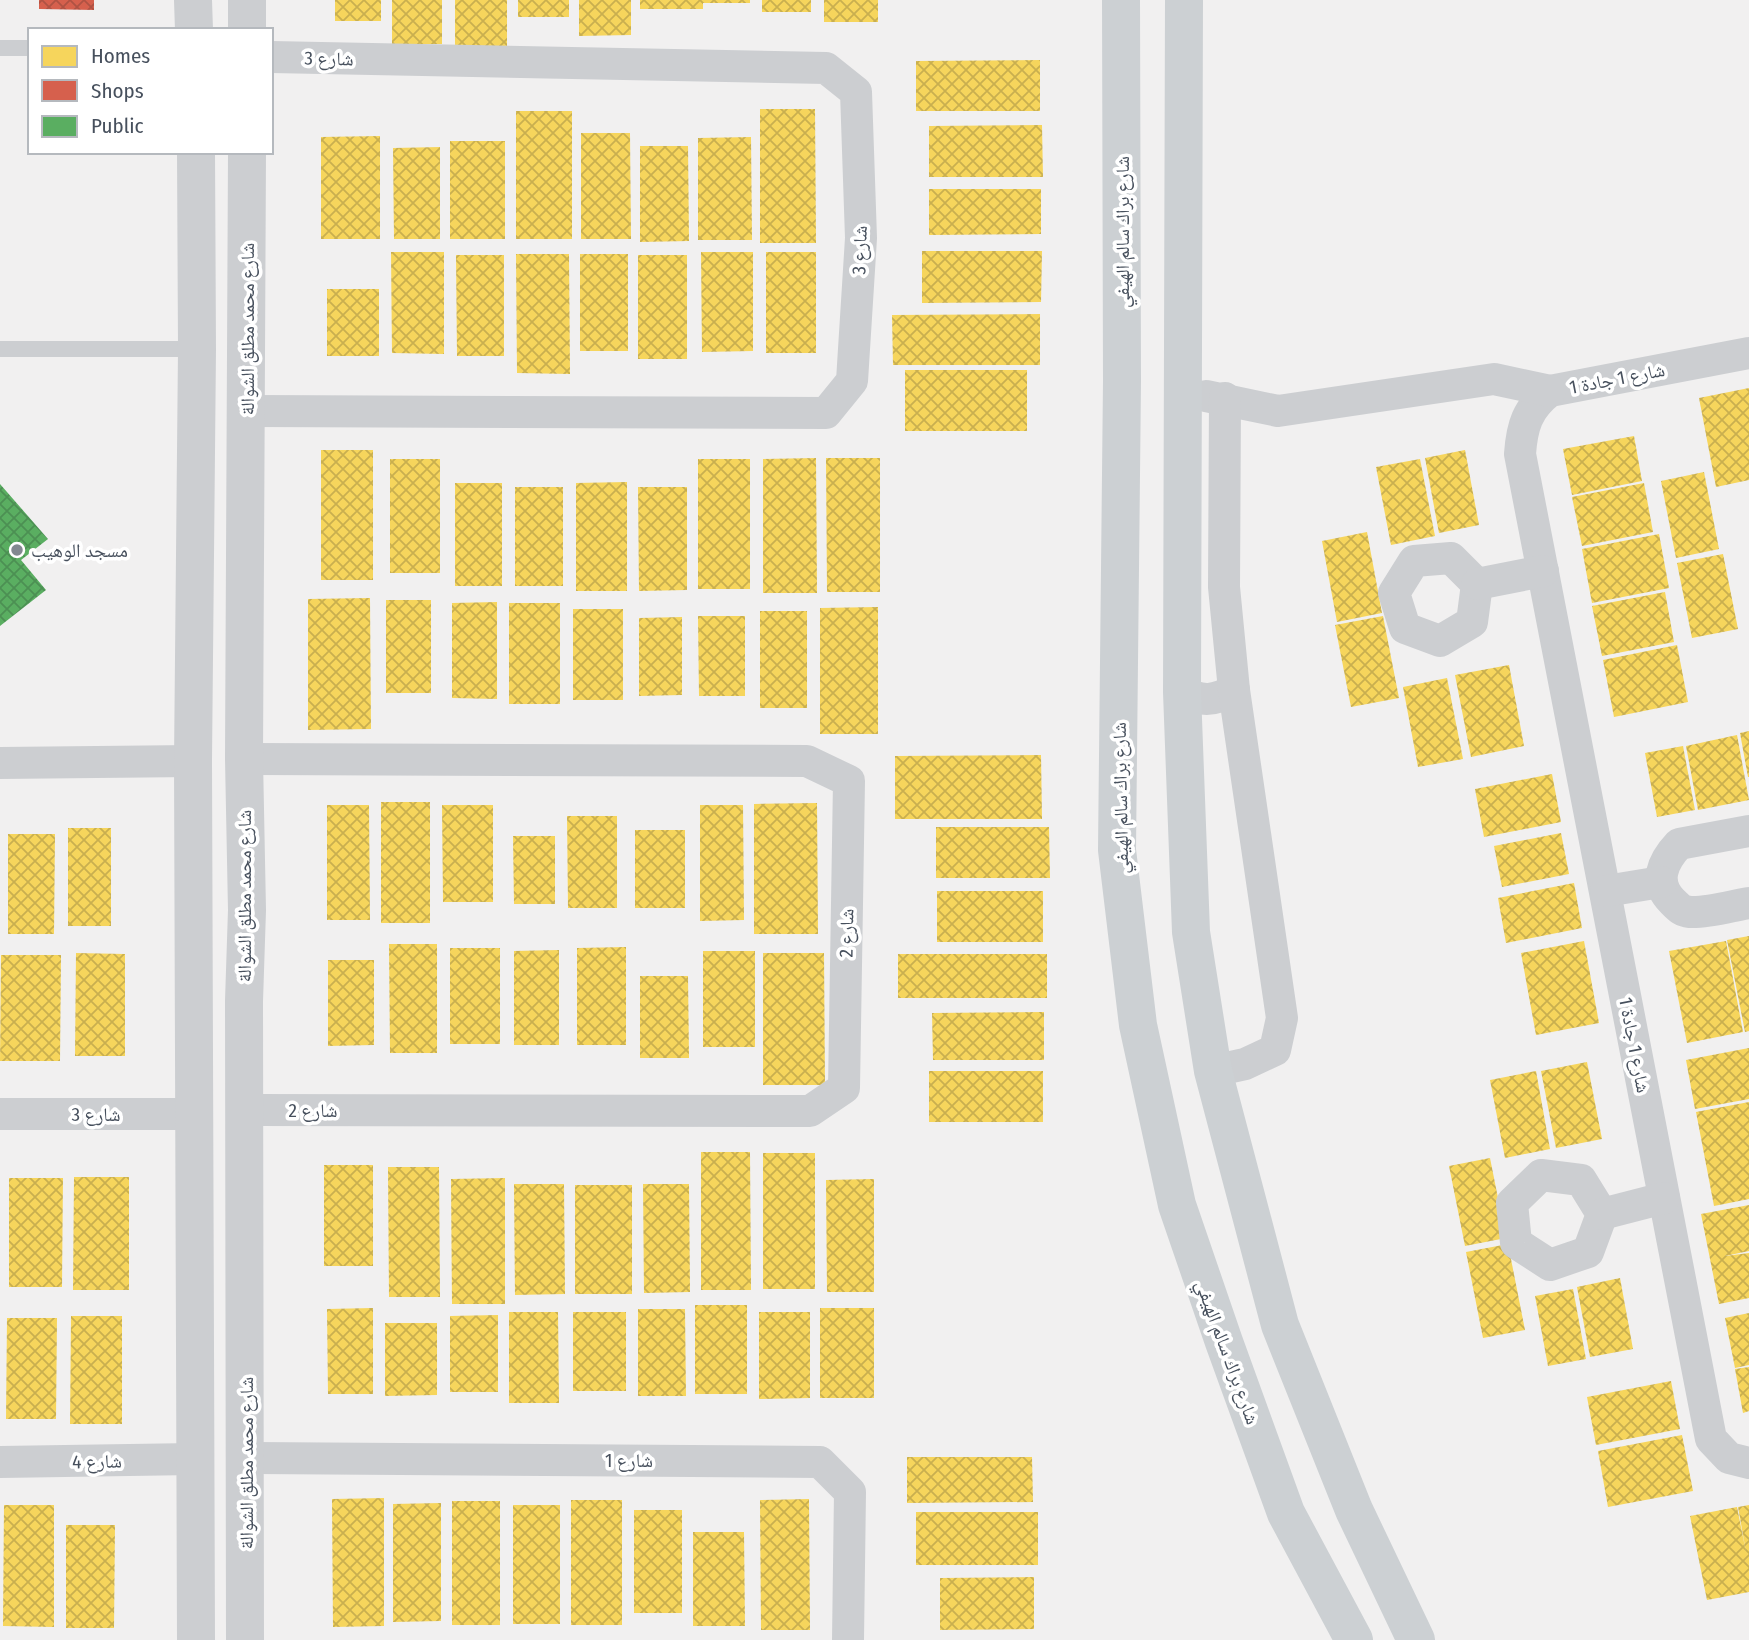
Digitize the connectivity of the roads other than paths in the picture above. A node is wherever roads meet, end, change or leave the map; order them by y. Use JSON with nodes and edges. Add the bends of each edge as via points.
{"nodes":[{"id":1,"x":193,"y":0,"type":"edge"},
{"id":2,"x":247,"y":0,"type":"edge"},
{"id":3,"x":1121,"y":0,"type":"edge"},
{"id":4,"x":1184,"y":0,"type":"edge"},
{"id":5,"x":194,"y":28,"type":"edge"},
{"id":6,"x":247,"y":28,"type":"edge"},
{"id":7,"x":0,"y":48,"type":"edge"},
{"id":8,"x":28,"y":48,"type":"edge"},
{"id":9,"x":273,"y":57,"type":"edge"},
{"id":10,"x":196,"y":154,"type":"edge"},
{"id":11,"x":247,"y":154,"type":"edge"},
{"id":12,"x":0,"y":349,"type":"edge"},
{"id":13,"x":197,"y":349,"type":"junction"},
{"id":14,"x":1749,"y":353,"type":"edge"},
{"id":15,"x":1122,"y":381,"type":"junction"},
{"id":16,"x":1550,"y":391,"type":"junction"},
{"id":17,"x":1184,"y":392,"type":"junction"},
{"id":18,"x":1225,"y":398,"type":"junction"},
{"id":19,"x":247,"y":411,"type":"junction"},
{"id":20,"x":1543,"y":571,"type":"junction"},
{"id":21,"x":1477,"y":584,"type":"dead end"},
{"id":22,"x":1181,"y":596,"type":"junction"},
{"id":23,"x":1119,"y":597,"type":"junction"},
{"id":24,"x":1234,"y":690,"type":"junction"},
{"id":25,"x":1181,"y":692,"type":"junction"},
{"id":26,"x":244,"y":759,"type":"junction"},
{"id":27,"x":192,"y":761,"type":"junction"},
{"id":28,"x":0,"y":763,"type":"edge"},
{"id":29,"x":1749,"y":831,"type":"edge"},
{"id":30,"x":1661,"y":882,"type":"junction"},
{"id":31,"x":1606,"y":891,"type":"junction"},
{"id":32,"x":1749,"y":903,"type":"edge"},
{"id":33,"x":193,"y":906,"type":"junction"},
{"id":34,"x":247,"y":910,"type":"junction"},
{"id":35,"x":244,"y":1001,"type":"junction"},
{"id":36,"x":193,"y":1002,"type":"junction"},
{"id":37,"x":1213,"y":1071,"type":"junction"},
{"id":38,"x":244,"y":1110,"type":"junction"},
{"id":39,"x":0,"y":1114,"type":"edge"},
{"id":40,"x":193,"y":1114,"type":"junction"},
{"id":41,"x":1664,"y":1198,"type":"junction"},
{"id":42,"x":1602,"y":1214,"type":"dead end"},
{"id":43,"x":246,"y":1458,"type":"junction"},
{"id":44,"x":194,"y":1460,"type":"junction"},
{"id":45,"x":0,"y":1462,"type":"edge"},
{"id":46,"x":1749,"y":1463,"type":"edge"},
{"id":47,"x":196,"y":1640,"type":"edge"},
{"id":48,"x":245,"y":1640,"type":"edge"},
{"id":49,"x":848,"y":1640,"type":"edge"},
{"id":50,"x":1354,"y":1640,"type":"edge"},
{"id":51,"x":1416,"y":1640,"type":"edge"}],
"edges":[{"from":1,"to":5,"type":"street"},
{"from":2,"to":6,"type":"street"},
{"from":3,"to":15,"type":"main road","name":"شارع براك سالم الهيفي"},
{"from":4,"to":17,"type":"main road"},
{"from":7,"to":8,"type":"lane"},
{"from":9,"to":19,"type":"street","name":"شارع 3","via":[[825,68],[856,92],[861,238],[852,381],[826,412]]},
{"from":10,"to":13,"type":"street"},
{"from":11,"to":19,"type":"street","name":"شارع محمد مطلق الشوالة"},
{"from":12,"to":13,"type":"lane"},
{"from":13,"to":27,"type":"street"},
{"from":14,"to":16,"type":"street","name":"شارع 1 جادة 1"},
{"from":15,"to":17,"type":"main road","via":[[1152,394]]},
{"from":15,"to":23,"type":"main road","name":"شارع براك سالم الهيفي"},
{"from":16,"to":18,"type":"street","via":[[1494,379],[1278,411]]},
{"from":16,"to":20,"type":"street","name":"شارع 1 جادة 1","via":[[1526,416],[1520,454]]},
{"from":17,"to":18,"type":"street"},
{"from":17,"to":22,"type":"main road"},
{"from":18,"to":24,"type":"street","via":[[1224,587]]},
{"from":19,"to":26,"type":"street","name":"شارع محمد مطلق الشوالة"},
{"from":20,"to":21,"type":"street"},
{"from":20,"to":31,"type":"street","name":"شارع 1 جادة 1"},
{"from":22,"to":23,"type":"main road","via":[[1169,580],[1150,574],[1131,581]]},
{"from":22,"to":25,"type":"main road"},
{"from":23,"to":50,"type":"main road","name":"شارع براك سالم الهيفي","via":[[1117,850],[1138,1024],[1177,1205],[1286,1513]]},
{"from":24,"to":25,"type":"street","via":[[1201,701]]},
{"from":24,"to":37,"type":"street","via":[[1282,1017],[1275,1050],[1245,1064]]},
{"from":25,"to":37,"type":"main road","via":[[1191,932]]},
{"from":26,"to":34,"type":"street","name":"شارع محمد مطلق الشوالة"},
{"from":26,"to":38,"type":"street","name":"شارع 2","via":[[807,761],[849,780],[844,1088],[810,1111]]},
{"from":27,"to":28,"type":"street"},
{"from":27,"to":33,"type":"street"},
{"from":29,"to":30,"type":"street","via":[[1679,844],[1662,867]]},
{"from":30,"to":31,"type":"street"},
{"from":30,"to":32,"type":"street","via":[[1681,910]]},
{"from":31,"to":41,"type":"street","name":"شارع 1 جادة 1"},
{"from":33,"to":34,"type":"street","via":[[204,920],[219,926]]},
{"from":33,"to":36,"type":"street"},
{"from":34,"to":35,"type":"street","name":"شارع محمد مطلق الشوالة"},
{"from":35,"to":36,"type":"street","via":[[234,981],[217,976],[203,979]]},
{"from":35,"to":38,"type":"street","name":"شارع محمد مطلق الشوالة"},
{"from":36,"to":40,"type":"street"},
{"from":37,"to":51,"type":"main road","via":[[1280,1325],[1354,1510]]},
{"from":38,"to":43,"type":"street","name":"شارع محمد مطلق الشوالة"},
{"from":39,"to":40,"type":"street","name":"شارع 3"},
{"from":40,"to":44,"type":"street"},
{"from":41,"to":42,"type":"street"},
{"from":41,"to":46,"type":"street","name":"شارع 1 جادة 1","via":[[1711,1439],[1729,1458]]},
{"from":43,"to":48,"type":"street","name":"شارع محمد مطلق الشوالة"},
{"from":43,"to":49,"type":"street","name":"شارع 1","via":[[820,1462],[850,1492]]},
{"from":44,"to":45,"type":"street","name":"شارع 4"},
{"from":44,"to":47,"type":"street"}]}
